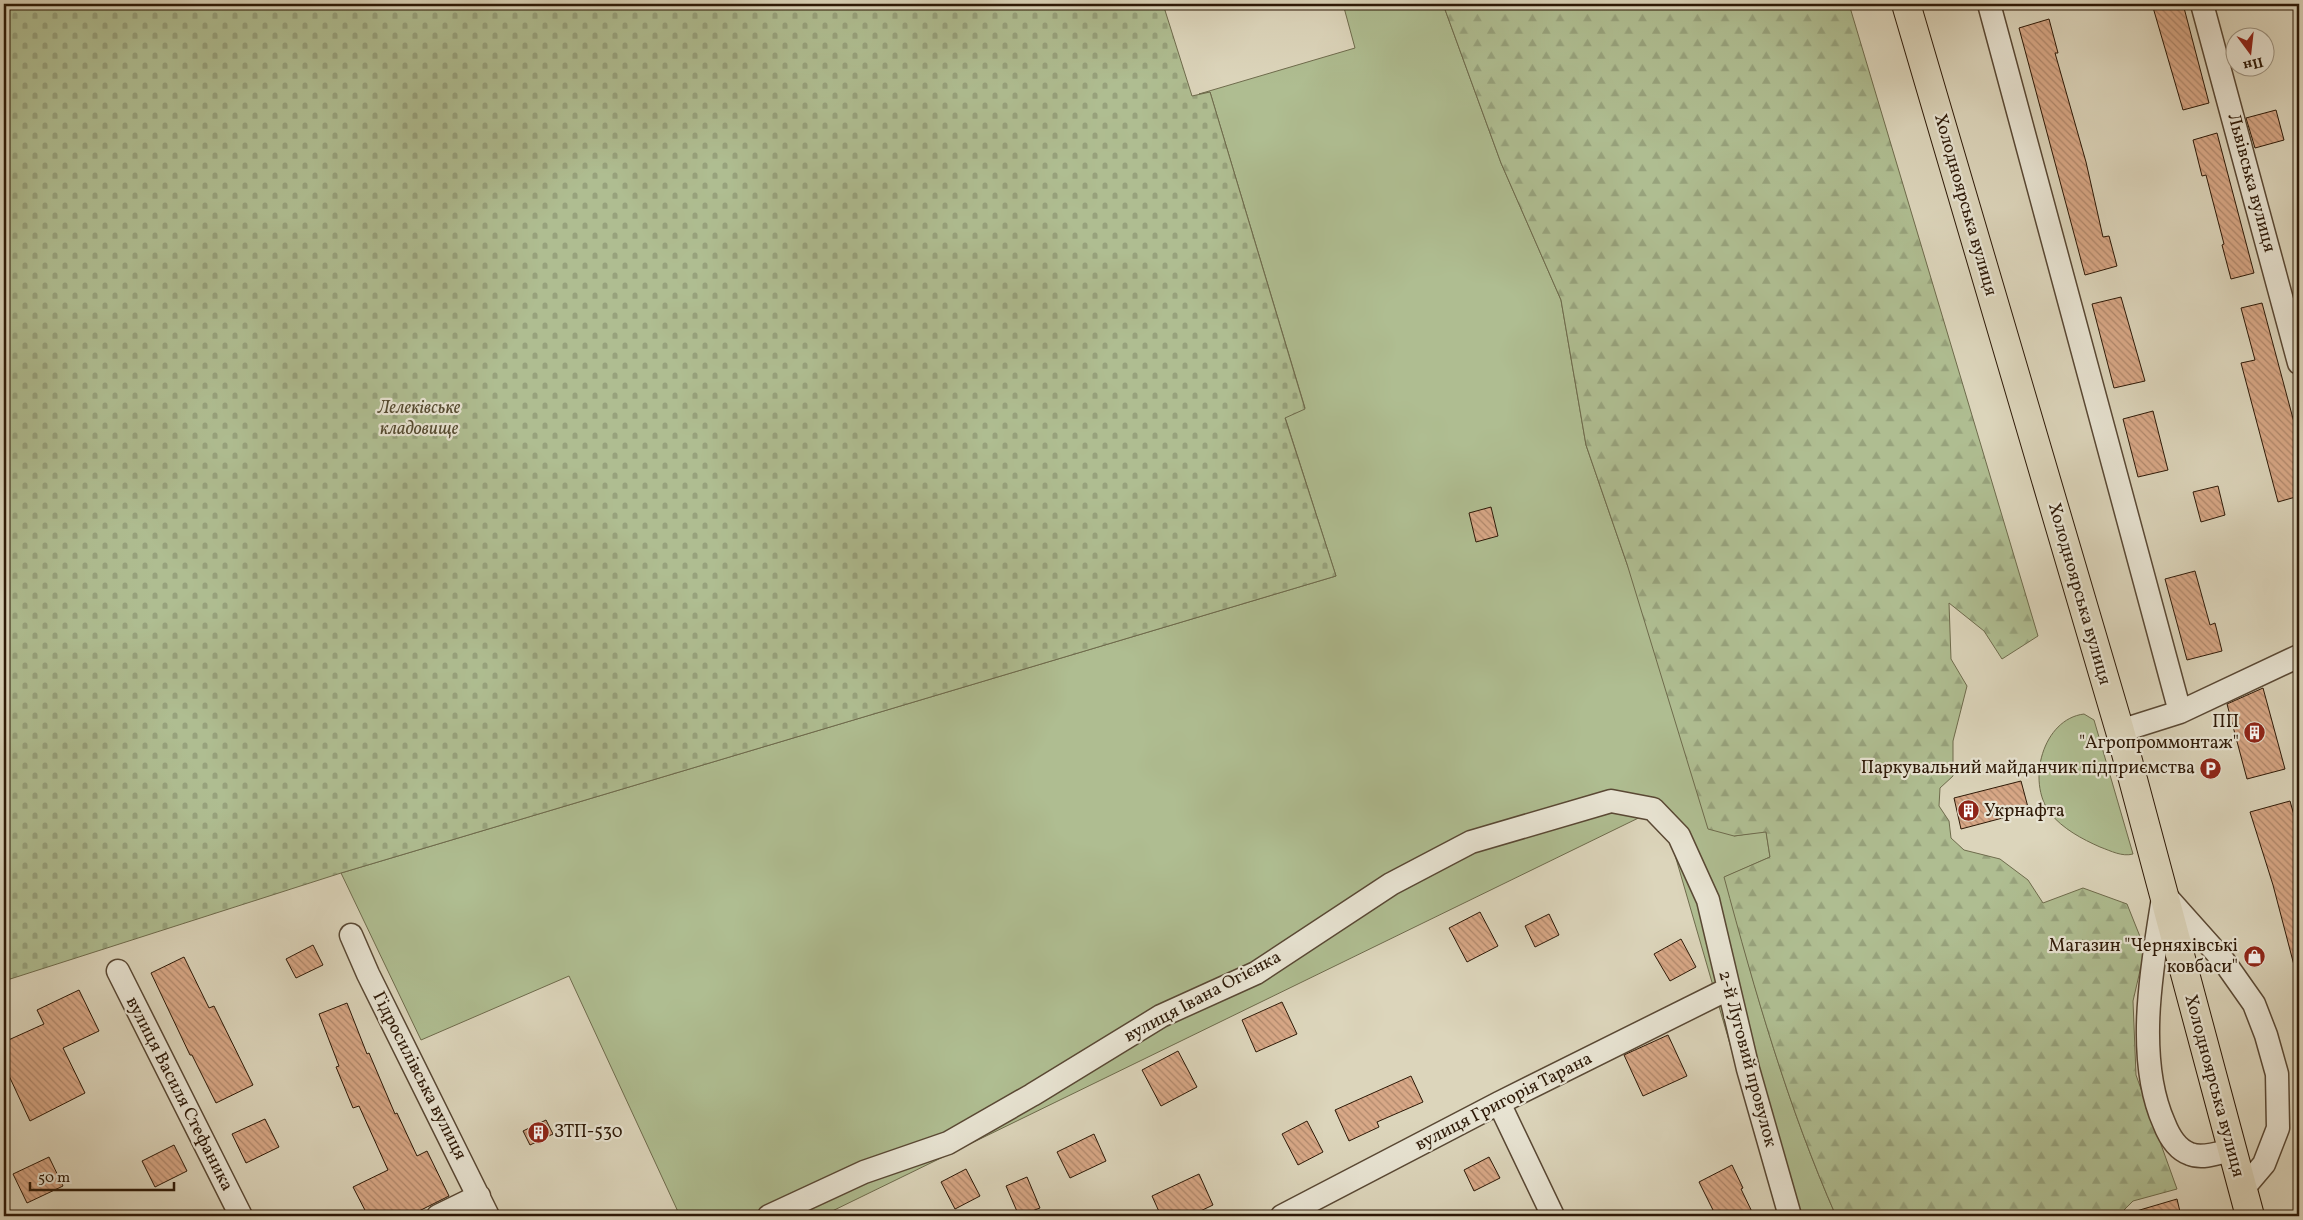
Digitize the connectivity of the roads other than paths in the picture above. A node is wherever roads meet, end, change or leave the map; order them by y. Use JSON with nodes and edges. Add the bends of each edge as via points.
{"nodes":[{"id":1,"x":1906,"y":4,"type":"edge"},
{"id":2,"x":1988,"y":4,"type":"edge"},
{"id":3,"x":2202,"y":4,"type":"edge"},
{"id":4,"x":2299,"y":363,"type":"edge"},
{"id":5,"x":2299,"y":656,"type":"edge"},
{"id":6,"x":2180,"y":712,"type":"junction"},
{"id":7,"x":2120,"y":731,"type":"junction"},
{"id":8,"x":2164,"y":894,"type":"junction"},
{"id":9,"x":1708,"y":900,"type":"joint"},
{"id":10,"x":351,"y":935,"type":"dead end"},
{"id":11,"x":118,"y":971,"type":"dead end"},
{"id":12,"x":1728,"y":989,"type":"junction"},
{"id":13,"x":1499,"y":1103,"type":"junction"},
{"id":14,"x":2231,"y":1150,"type":"junction"},
{"id":15,"x":2242,"y":1190,"type":"junction"},
{"id":16,"x":479,"y":1196,"type":"junction"},
{"id":17,"x":1310,"y":1210,"type":"edge"},
{"id":18,"x":241,"y":1216,"type":"edge"},
{"id":19,"x":438,"y":1216,"type":"edge"},
{"id":20,"x":488,"y":1216,"type":"edge"},
{"id":21,"x":769,"y":1216,"type":"edge"},
{"id":22,"x":1282,"y":1216,"type":"edge"},
{"id":23,"x":1553,"y":1216,"type":"edge"},
{"id":24,"x":1790,"y":1216,"type":"edge"},
{"id":25,"x":2250,"y":1216,"type":"edge"}],
"edges":[{"from":1,"to":7,"type":"main road","name":"Холодноярська вулиця"},
{"from":2,"to":6,"type":"street"},
{"from":3,"to":4,"type":"street","name":"Львівська вулиця"},
{"from":5,"to":6,"type":"street"},
{"from":6,"to":7,"type":"street"},
{"from":7,"to":8,"type":"main road","name":"Холодноярська вулиця"},
{"from":8,"to":14,"type":"main road","name":"Холодноярська вулиця"},
{"from":8,"to":14,"type":"street","via":[[2152,966],[2148,1049],[2151,1082],[2172,1142],[2190,1155]]},
{"from":8,"to":15,"type":"street","via":[[2223,960],[2254,1004],[2277,1074],[2278,1128],[2264,1164]]},
{"from":9,"to":12,"type":"street","name":"2-й Луговий провулок"},
{"from":9,"to":21,"type":"street","name":"вулиця Івана Огієнка","via":[[1678,836],[1653,809],[1611,801],[1471,842],[1391,884],[1256,973],[1162,1016],[948,1143],[864,1172]]},
{"from":10,"to":16,"type":"street","name":"Гідросилівська вулиця"},
{"from":11,"to":18,"type":"street","name":"вулиця Василя Стефаника"},
{"from":12,"to":13,"type":"street","name":"вулиця Григорія Тарана"},
{"from":12,"to":24,"type":"street","name":"2-й Луговий провулок"},
{"from":13,"to":17,"type":"street","name":"вулиця Григорія Тарана"},
{"from":13,"to":23,"type":"street"},
{"from":14,"to":15,"type":"main road","name":"Холодноярська вулиця"},
{"from":15,"to":25,"type":"main road","name":"Холодноярська вулиця"},
{"from":16,"to":19,"type":"street"},
{"from":16,"to":20,"type":"street","name":"Гідросилівська вулиця"},
{"from":17,"to":22,"type":"street","name":"вулиця Григорія Тарана"}]}
